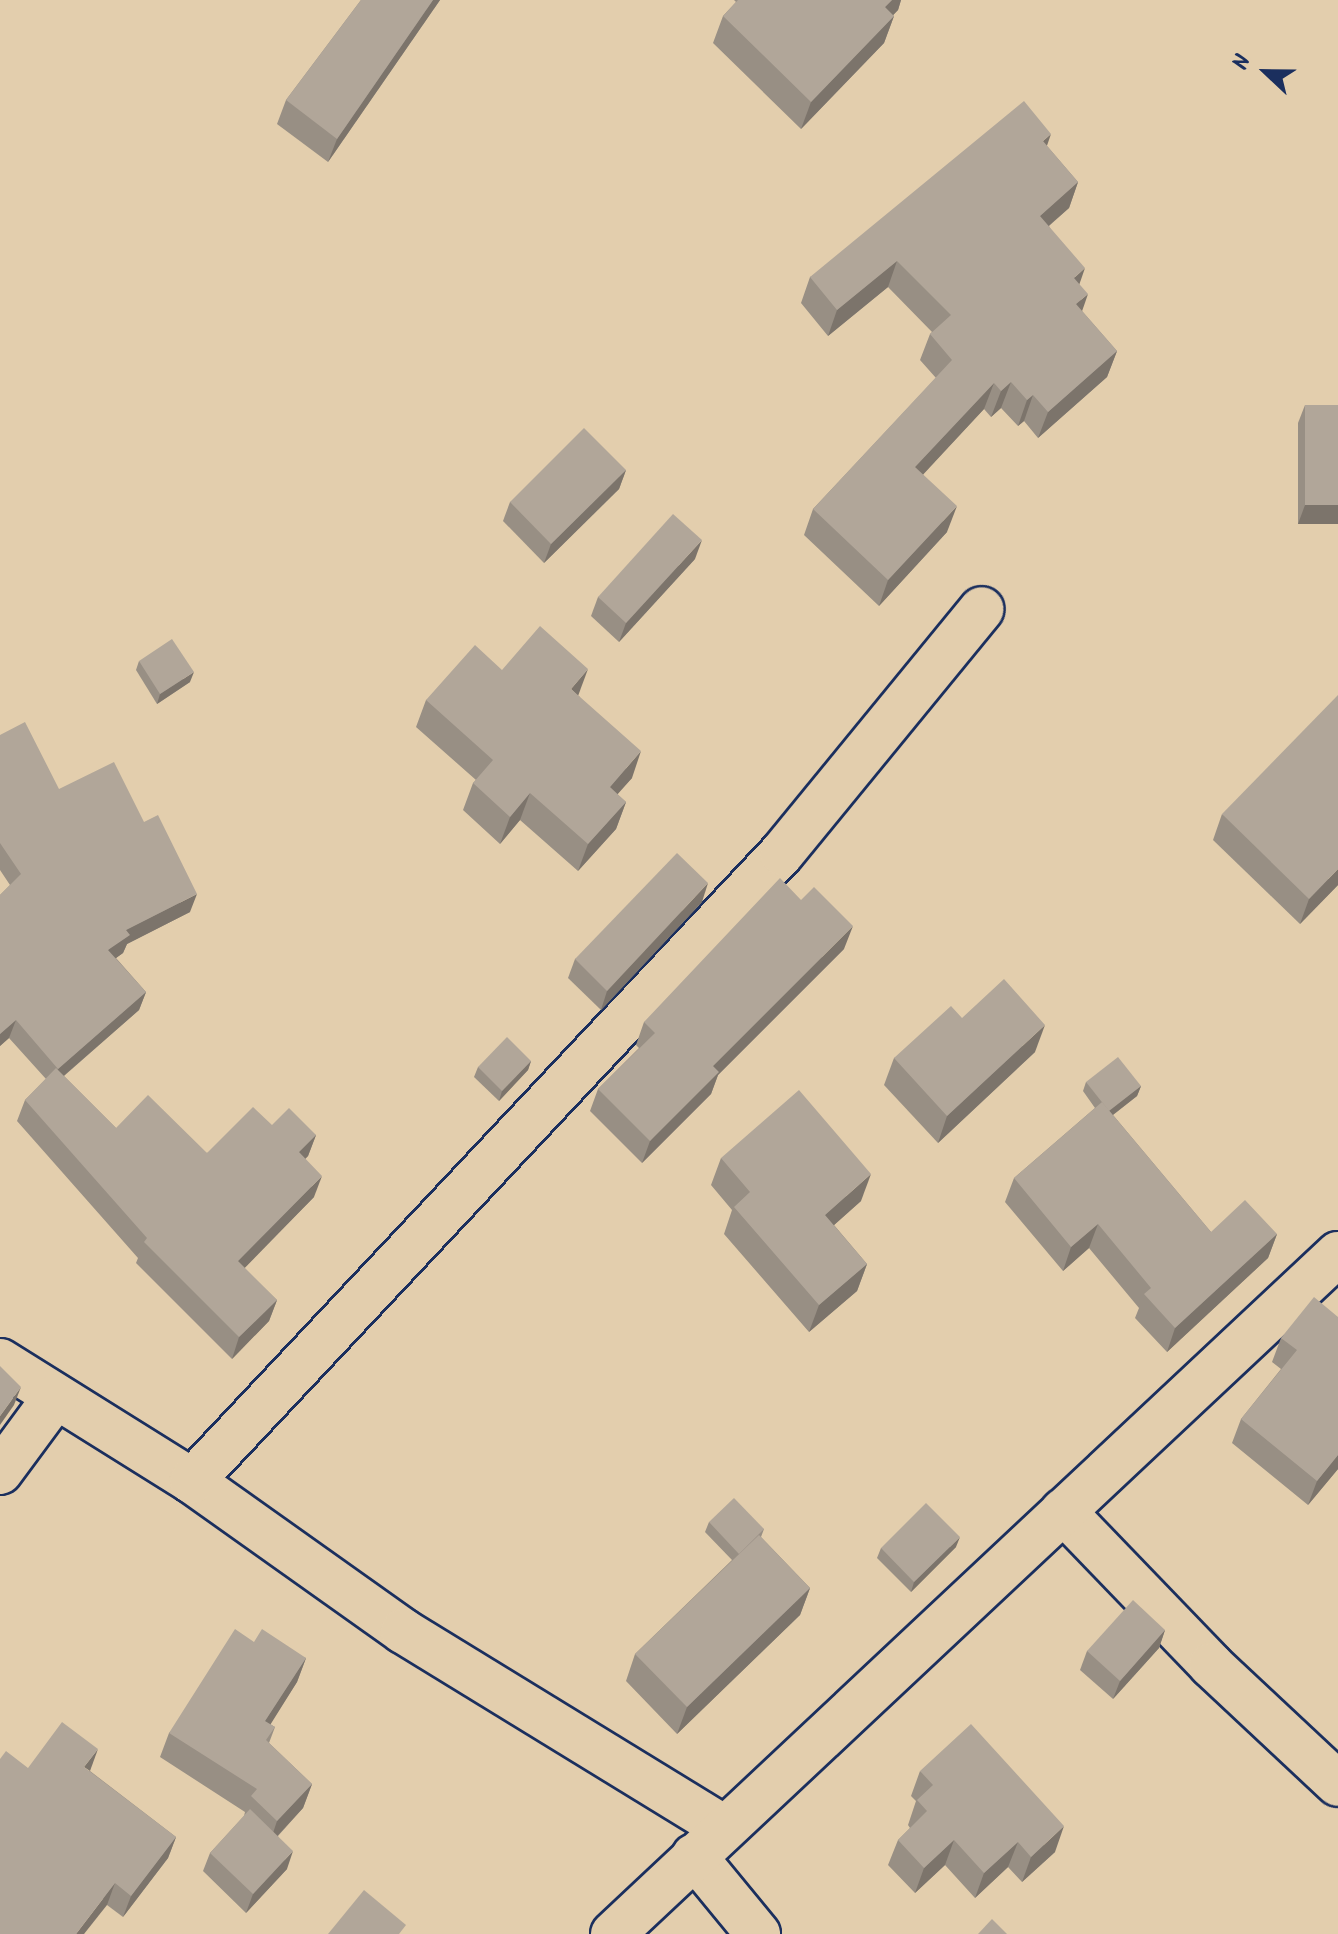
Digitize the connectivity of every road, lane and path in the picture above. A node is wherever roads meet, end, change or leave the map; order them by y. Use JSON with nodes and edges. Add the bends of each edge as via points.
{"nodes":[{"id":1,"x":982,"y":609,"type":"dead end"},
{"id":2,"x":1338,"y":1254,"type":"edge"},
{"id":3,"x":0,"y":1361,"type":"edge"},
{"id":4,"x":56,"y":1396,"type":"junction"},
{"id":5,"x":0,"y":1472,"type":"edge"},
{"id":6,"x":192,"y":1481,"type":"junction"},
{"id":7,"x":1063,"y":1511,"type":"junction"},
{"id":8,"x":1338,"y":1784,"type":"edge"},
{"id":9,"x":709,"y":1842,"type":"junction"},
{"id":10,"x":613,"y":1934,"type":"edge"},
{"id":11,"x":758,"y":1934,"type":"edge"}],
"edges":[{"from":1,"to":6,"type":"street","via":[[782,853]]},
{"from":2,"to":7,"type":"street"},
{"from":3,"to":4,"type":"street"},
{"from":4,"to":5,"type":"street"},
{"from":4,"to":6,"type":"street"},
{"from":6,"to":9,"type":"street"},
{"from":7,"to":8,"type":"street","via":[[1211,1665]]},
{"from":7,"to":9,"type":"street"},
{"from":9,"to":10,"type":"street"},
{"from":9,"to":11,"type":"street"}]}
